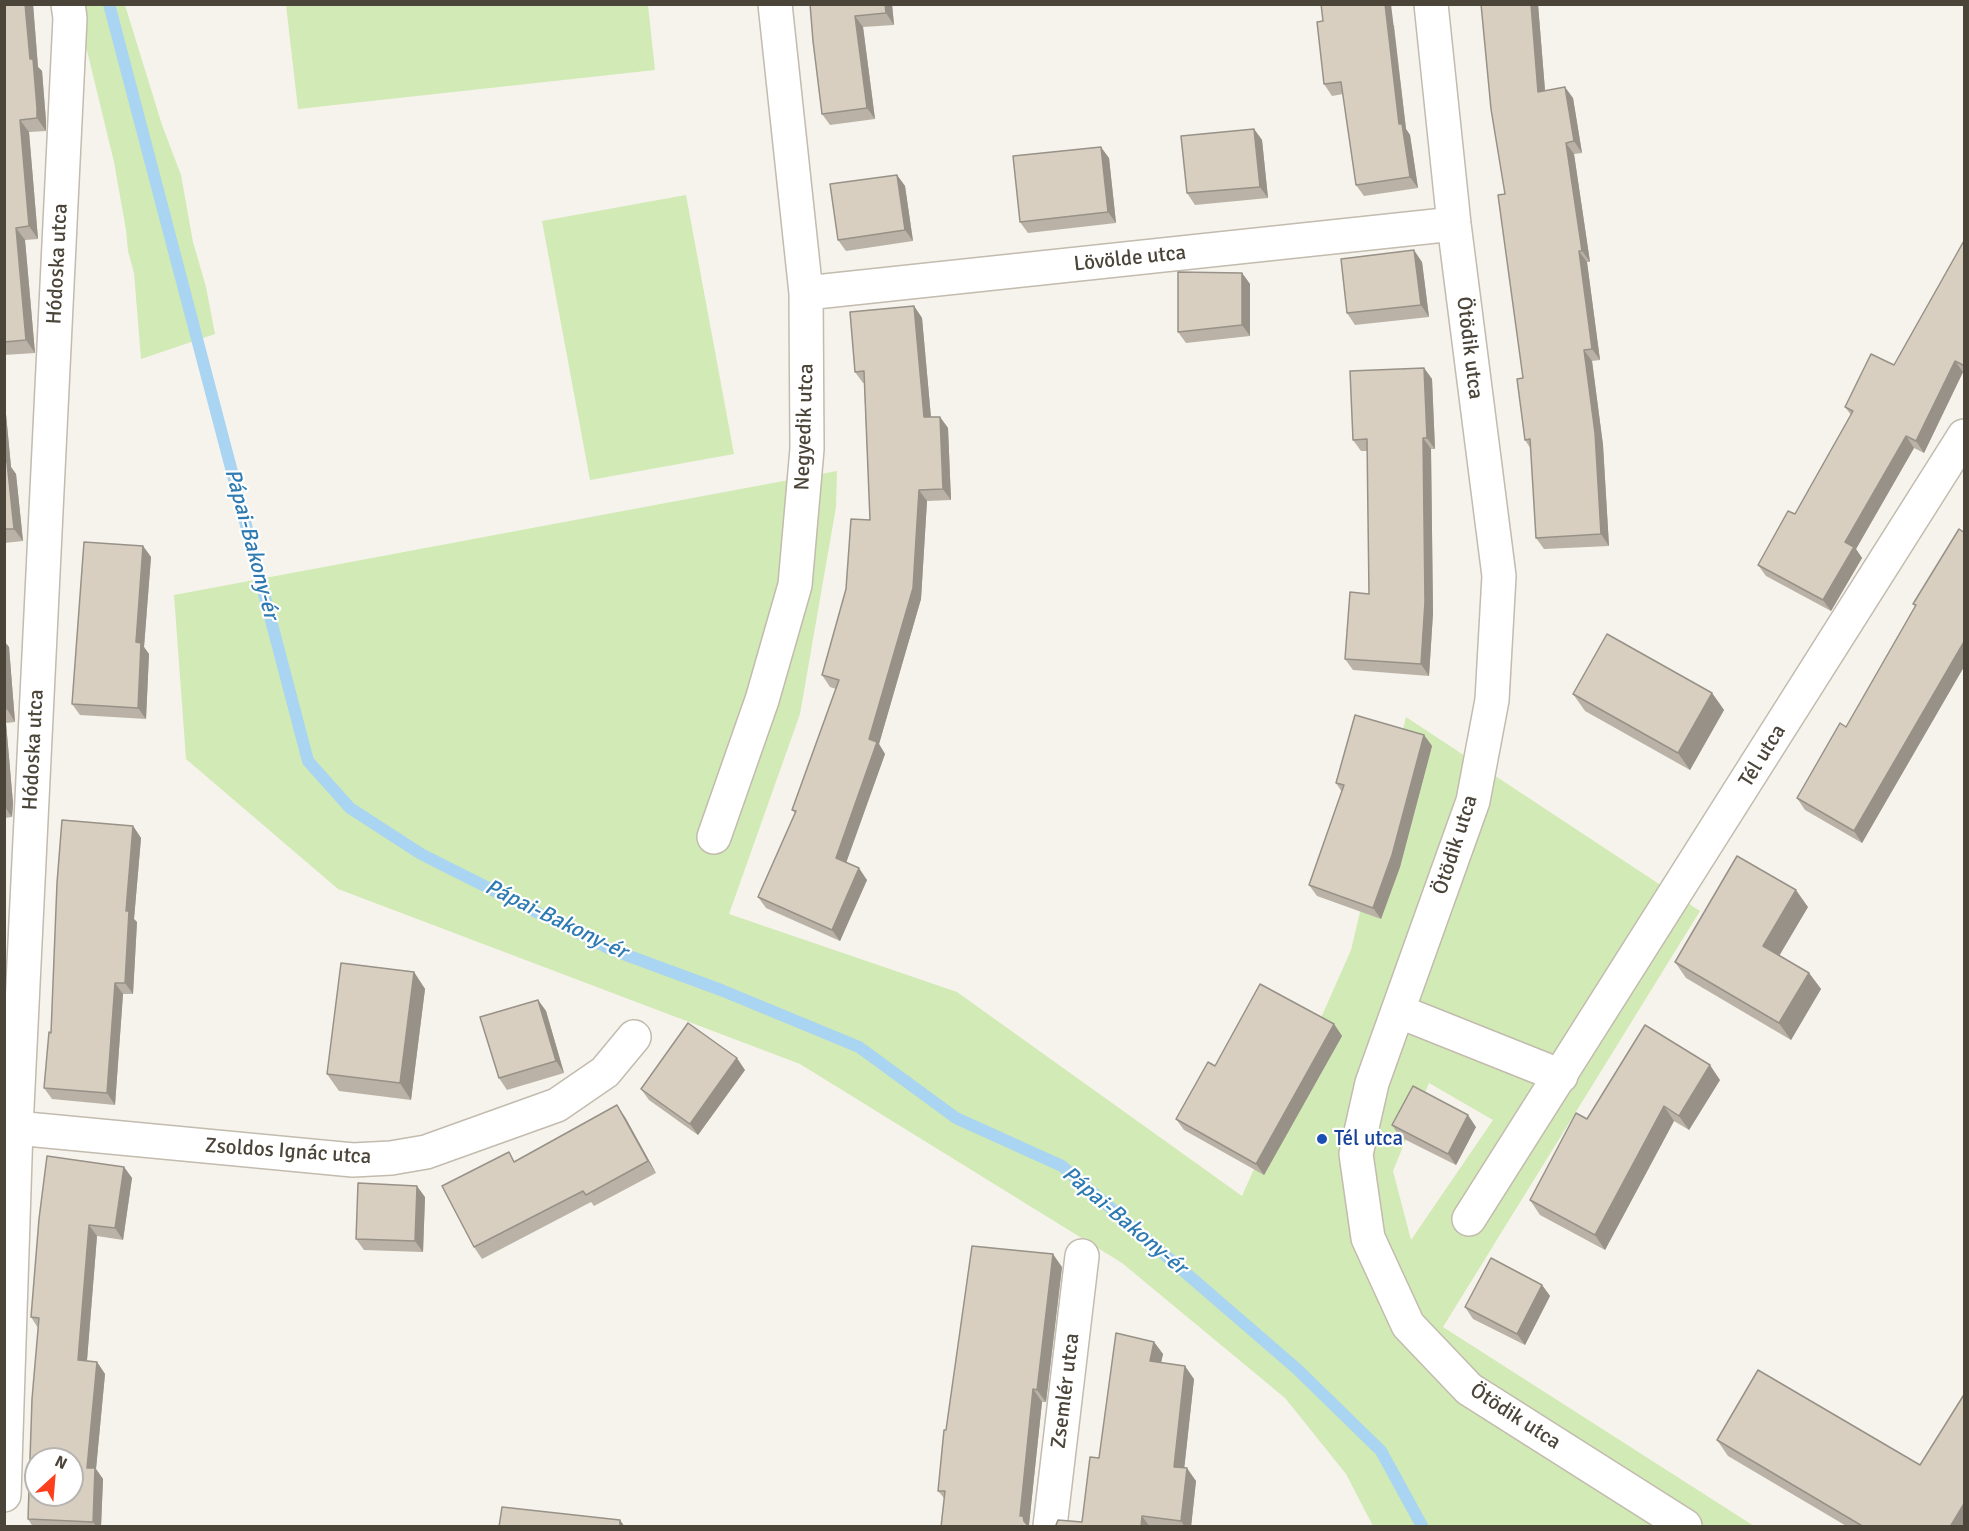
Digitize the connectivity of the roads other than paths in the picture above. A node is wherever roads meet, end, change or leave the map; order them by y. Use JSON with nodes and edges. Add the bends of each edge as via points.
{"nodes":[{"id":1,"x":68,"y":4,"type":"edge"},
{"id":2,"x":775,"y":4,"type":"edge"},
{"id":3,"x":1431,"y":4,"type":"edge"},
{"id":4,"x":1454,"y":224,"type":"junction"},
{"id":5,"x":806,"y":293,"type":"junction"},
{"id":6,"x":1965,"y":436,"type":"edge"},
{"id":7,"x":714,"y":837,"type":"dead end"},
{"id":8,"x":1398,"y":1011,"type":"junction"},
{"id":9,"x":634,"y":1037,"type":"dead end"},
{"id":10,"x":1561,"y":1076,"type":"junction"},
{"id":11,"x":16,"y":1128,"type":"junction"},
{"id":12,"x":1469,"y":1219,"type":"dead end"},
{"id":13,"x":1082,"y":1256,"type":"dead end"},
{"id":14,"x":4,"y":1495,"type":"edge"},
{"id":15,"x":1050,"y":1527,"type":"edge"},
{"id":16,"x":1685,"y":1527,"type":"edge"}],
"edges":[{"from":1,"to":11,"type":"street","name":"Hódoska utca"},
{"from":2,"to":5,"type":"street","name":"Negyedik utca"},
{"from":3,"to":4,"type":"street","name":"Ötödik utca"},
{"from":4,"to":5,"type":"street","name":"Lövölde utca"},
{"from":4,"to":8,"type":"street","name":"Ötödik utca","via":[[1499,576],[1492,700],[1473,801]]},
{"from":5,"to":7,"type":"street","name":"Negyedik utca","via":[[807,449],[795,585],[762,700]]},
{"from":6,"to":10,"type":"street","name":"Tél utca"},
{"from":8,"to":10,"type":"street"},
{"from":8,"to":16,"type":"street","name":"Ötödik utca","via":[[1372,1083],[1356,1154],[1368,1238],[1408,1324],[1469,1389]]},
{"from":9,"to":11,"type":"street","name":"Zsoldos Ignác utca","via":[[605,1072],[557,1106],[426,1152],[391,1158],[353,1160]]},
{"from":10,"to":12,"type":"street","name":"Tél utca"},
{"from":11,"to":14,"type":"street","name":"Hódoska utca"},
{"from":13,"to":15,"type":"street","name":"Zsemlér utca"}]}
